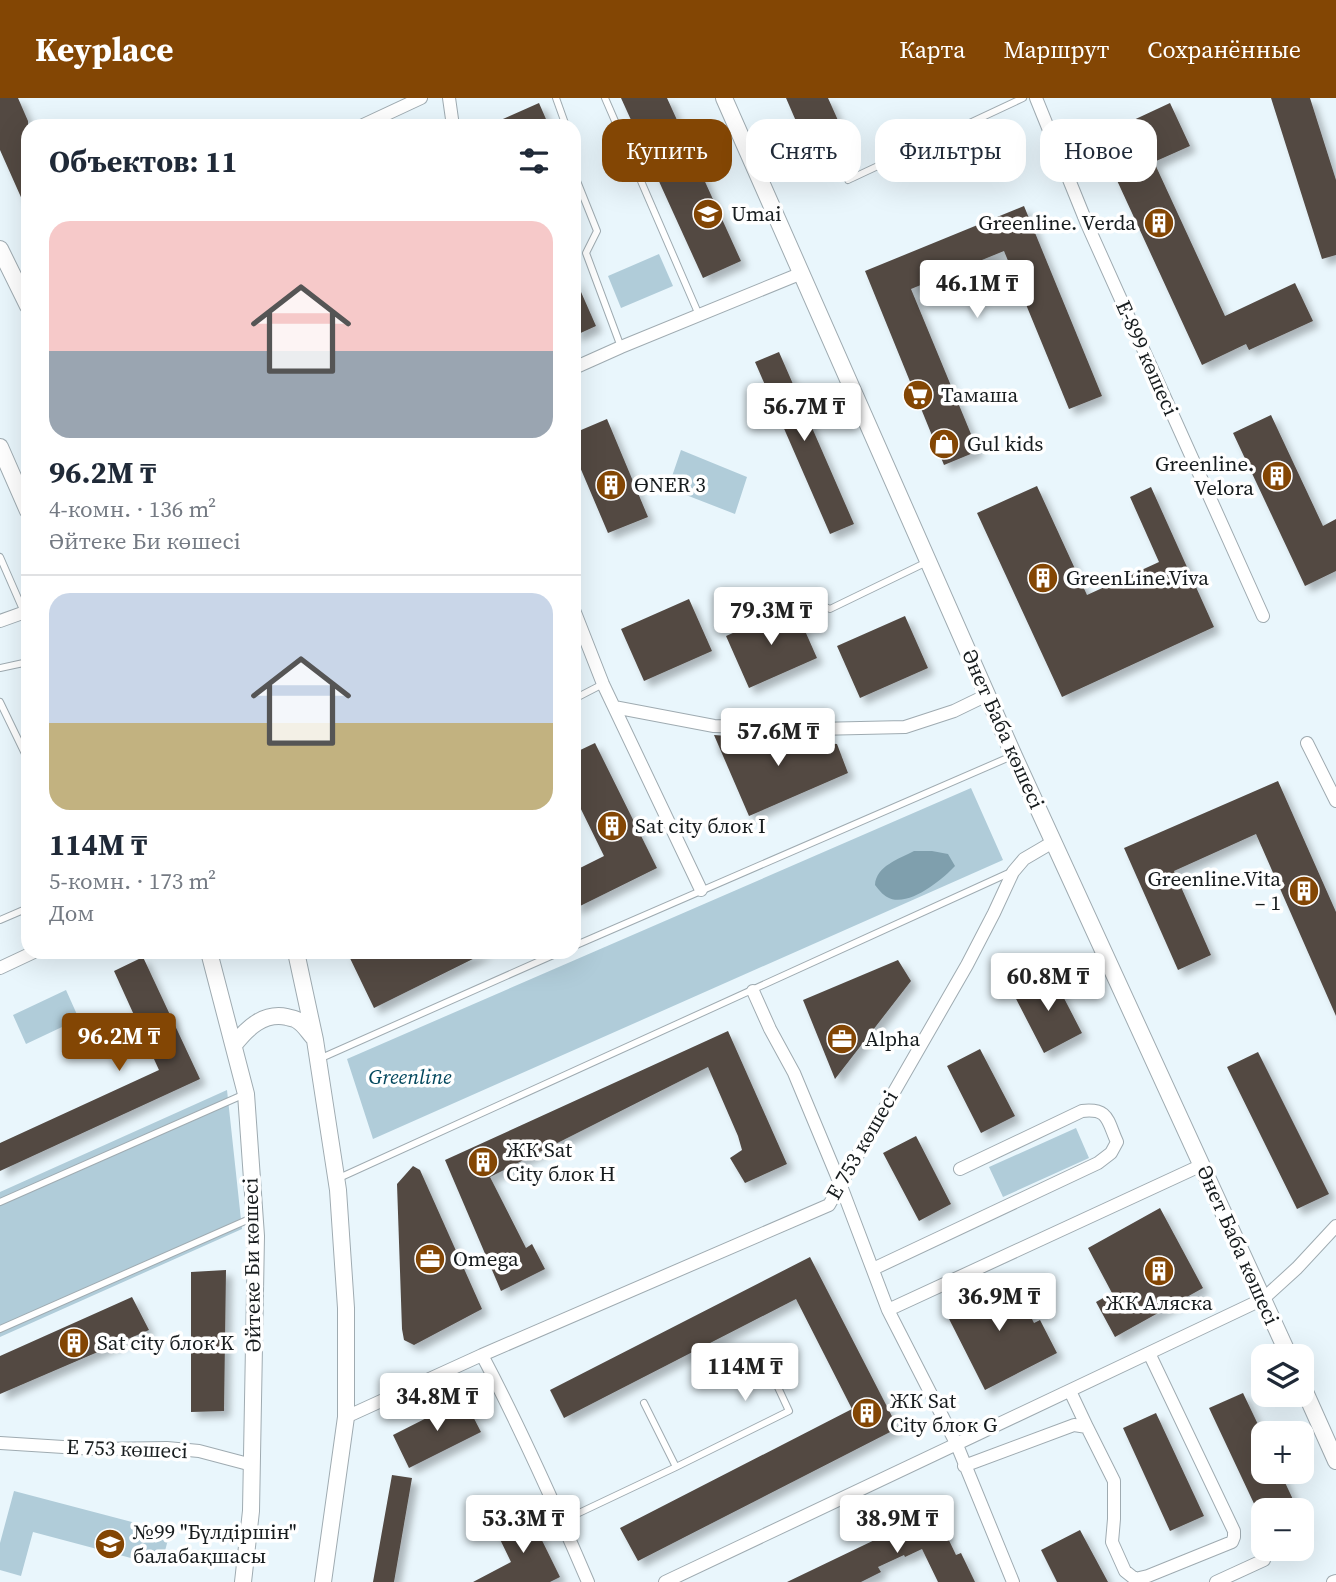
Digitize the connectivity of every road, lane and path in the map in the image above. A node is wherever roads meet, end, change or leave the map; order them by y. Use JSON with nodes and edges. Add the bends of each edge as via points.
{"nodes":[{"id":1,"x":421,"y":98,"type":"edge"},
{"id":2,"x":449,"y":98,"type":"edge"},
{"id":3,"x":556,"y":98,"type":"edge"},
{"id":4,"x":605,"y":98,"type":"edge"},
{"id":5,"x":724,"y":98,"type":"edge"},
{"id":6,"x":1023,"y":98,"type":"edge"},
{"id":7,"x":1036,"y":98,"type":"edge"},
{"id":8,"x":376,"y":119,"type":"edge"},
{"id":9,"x":452,"y":119,"type":"edge"},
{"id":10,"x":564,"y":119,"type":"edge"},
{"id":11,"x":861,"y":174,"type":"edge"},
{"id":12,"x":581,"y":191,"type":"edge"},
{"id":13,"x":0,"y":249,"type":"edge"},
{"id":14,"x":802,"y":273,"type":"junction"},
{"id":15,"x":21,"y":281,"type":"edge"},
{"id":16,"x":699,"y":315,"type":"junction"},
{"id":17,"x":621,"y":347,"type":"junction"},
{"id":18,"x":581,"y":365,"type":"edge"},
{"id":19,"x":0,"y":447,"type":"edge"},
{"id":20,"x":21,"y":495,"type":"edge"},
{"id":21,"x":0,"y":556,"type":"edge"},
{"id":22,"x":928,"y":562,"type":"junction"},
{"id":23,"x":798,"y":594,"type":"dead end"},
{"id":24,"x":21,"y":601,"type":"edge"},
{"id":25,"x":21,"y":614,"type":"edge"},
{"id":26,"x":1263,"y":616,"type":"dead end"},
{"id":27,"x":0,"y":621,"type":"edge"},
{"id":28,"x":581,"y":629,"type":"edge"},
{"id":29,"x":21,"y":664,"type":"edge"},
{"id":30,"x":0,"y":668,"type":"edge"},
{"id":31,"x":603,"y":684,"type":"junction"},
{"id":32,"x":581,"y":695,"type":"edge"},
{"id":33,"x":987,"y":695,"type":"junction"},
{"id":34,"x":0,"y":702,"type":"edge"},
{"id":35,"x":614,"y":708,"type":"junction"},
{"id":36,"x":1307,"y":743,"type":"dead end"},
{"id":37,"x":21,"y":746,"type":"edge"},
{"id":38,"x":1014,"y":756,"type":"junction"},
{"id":39,"x":1336,"y":801,"type":"edge"},
{"id":40,"x":1053,"y":842,"type":"junction"},
{"id":41,"x":1013,"y":872,"type":"junction"},
{"id":42,"x":701,"y":890,"type":"junction"},
{"id":43,"x":21,"y":911,"type":"edge"},
{"id":44,"x":0,"y":920,"type":"edge"},
{"id":45,"x":581,"y":943,"type":"edge"},
{"id":46,"x":21,"y":958,"type":"edge"},
{"id":47,"x":211,"y":959,"type":"edge"},
{"id":48,"x":298,"y":959,"type":"edge"},
{"id":49,"x":545,"y":959,"type":"edge"},
{"id":50,"x":0,"y":968,"type":"edge"},
{"id":51,"x":753,"y":991,"type":"junction"},
{"id":52,"x":316,"y":1040,"type":"junction"},
{"id":53,"x":234,"y":1045,"type":"junction"},
{"id":54,"x":319,"y":1059,"type":"junction"},
{"id":55,"x":246,"y":1094,"type":"junction"},
{"id":56,"x":1202,"y":1165,"type":"junction"},
{"id":57,"x":960,"y":1169,"type":"dead end"},
{"id":58,"x":337,"y":1179,"type":"junction"},
{"id":59,"x":841,"y":1186,"type":"junction"},
{"id":60,"x":0,"y":1202,"type":"edge"},
{"id":61,"x":255,"y":1217,"type":"junction"},
{"id":62,"x":1336,"y":1226,"type":"edge"},
{"id":63,"x":873,"y":1269,"type":"junction"},
{"id":64,"x":1263,"y":1299,"type":"junction"},
{"id":65,"x":888,"y":1310,"type":"junction"},
{"id":66,"x":0,"y":1329,"type":"edge"},
{"id":67,"x":1284,"y":1344,"type":"edge"},
{"id":68,"x":762,"y":1353,"type":"dead end"},
{"id":69,"x":1149,"y":1353,"type":"junction"},
{"id":70,"x":482,"y":1355,"type":"junction"},
{"id":71,"x":1070,"y":1391,"type":"junction"},
{"id":72,"x":644,"y":1403,"type":"dead end"},
{"id":73,"x":1312,"y":1407,"type":"edge"},
{"id":74,"x":346,"y":1417,"type":"junction"},
{"id":75,"x":1087,"y":1427,"type":"junction"},
{"id":76,"x":0,"y":1443,"type":"edge"},
{"id":77,"x":957,"y":1445,"type":"junction"},
{"id":78,"x":1336,"y":1461,"type":"edge"},
{"id":79,"x":252,"y":1465,"type":"junction"},
{"id":80,"x":964,"y":1466,"type":"junction"},
{"id":81,"x":676,"y":1468,"type":"junction"},
{"id":82,"x":562,"y":1521,"type":"junction"},
{"id":83,"x":1262,"y":1561,"type":"edge"},
{"id":84,"x":243,"y":1582,"type":"edge"},
{"id":85,"x":323,"y":1582,"type":"edge"},
{"id":86,"x":588,"y":1582,"type":"edge"},
{"id":87,"x":665,"y":1582,"type":"edge"},
{"id":88,"x":1013,"y":1582,"type":"edge"},
{"id":89,"x":1216,"y":1582,"type":"edge"}],
"edges":[{"from":1,"to":8,"type":"street"},
{"from":2,"to":9,"type":"street"},
{"from":3,"to":10,"type":"lane"},
{"from":4,"to":16,"type":"lane"},
{"from":5,"to":14,"type":"street","name":"Әнет Баба көшесі"},
{"from":6,"to":11,"type":"lane"},
{"from":7,"to":26,"type":"street","name":"Е-899 көшесі","via":[[1087,224]]},
{"from":12,"to":17,"type":"lane","via":[[597,231],[586,253]]},
{"from":13,"to":15,"type":"street"},
{"from":14,"to":16,"type":"street"},
{"from":14,"to":22,"type":"street","name":"Әнет Баба көшесі"},
{"from":16,"to":17,"type":"street"},
{"from":17,"to":18,"type":"street"},
{"from":19,"to":20,"type":"street"},
{"from":21,"to":24,"type":"lane"},
{"from":22,"to":23,"type":"lane","via":[[830,609]]},
{"from":22,"to":33,"type":"street","name":"Әнет Баба көшесі"},
{"from":25,"to":27,"type":"street"},
{"from":28,"to":31,"type":"street"},
{"from":29,"to":30,"type":"lane"},
{"from":31,"to":32,"type":"lane"},
{"from":31,"to":35,"type":"street"},
{"from":33,"to":35,"type":"street","via":[[905,727],[713,726]]},
{"from":33,"to":38,"type":"street","name":"Әнет Баба көшесі"},
{"from":34,"to":37,"type":"lane"},
{"from":35,"to":42,"type":"street"},
{"from":36,"to":39,"type":"street"},
{"from":38,"to":40,"type":"street","name":"Әнет Баба көшесі"},
{"from":38,"to":42,"type":"lane"},
{"from":40,"to":41,"type":"street","name":"Е 753 көшесі","via":[[1024,859]]},
{"from":40,"to":56,"type":"street","name":"Әнет Баба көшесі"},
{"from":41,"to":51,"type":"lane"},
{"from":41,"to":59,"type":"street","name":"Е 753 көшесі","via":[[967,965]]},
{"from":42,"to":45,"type":"lane"},
{"from":43,"to":44,"type":"lane"},
{"from":46,"to":50,"type":"street"},
{"from":47,"to":53,"type":"street","name":"Әйтеке Би көшесі"},
{"from":48,"to":52,"type":"street"},
{"from":49,"to":54,"type":"lane"},
{"from":51,"to":58,"type":"lane"},
{"from":51,"to":59,"type":"street","via":[[794,1073]]},
{"from":52,"to":53,"type":"street","via":[[298,1020],[282,1016],[258,1022]]},
{"from":52,"to":54,"type":"street"},
{"from":53,"to":55,"type":"street","name":"Әйтеке Би көшесі"},
{"from":54,"to":58,"type":"street"},
{"from":55,"to":60,"type":"lane"},
{"from":55,"to":61,"type":"street","name":"Әйтеке Би көшесі"},
{"from":56,"to":64,"type":"street","name":"Әнет Баба көшесі"},
{"from":56,"to":65,"type":"street"},
{"from":57,"to":63,"type":"street","via":[[1082,1111],[1105,1115],[1117,1142],[1098,1163]]},
{"from":58,"to":74,"type":"street","via":[[346,1308]]},
{"from":59,"to":63,"type":"street"},
{"from":59,"to":70,"type":"street","name":"Е 753 көшесі","via":[[829,1205]]},
{"from":61,"to":66,"type":"lane"},
{"from":61,"to":79,"type":"street","name":"Әйтеке Би көшесі"},
{"from":62,"to":64,"type":"street"},
{"from":63,"to":65,"type":"street"},
{"from":64,"to":67,"type":"street","name":"Әнет Баба көшесі"},
{"from":64,"to":69,"type":"street"},
{"from":65,"to":77,"type":"street"},
{"from":68,"to":81,"type":"lane","via":[[789,1411]]},
{"from":69,"to":71,"type":"street"},
{"from":69,"to":75,"type":"street","via":[[1234,1531],[1232,1542],[1135,1579],[1125,1571],[1112,1542],[1114,1481]]},
{"from":70,"to":74,"type":"street","name":"Е 753 көшесі"},
{"from":70,"to":82,"type":"street"},
{"from":71,"to":75,"type":"street"},
{"from":71,"to":77,"type":"street"},
{"from":72,"to":81,"type":"lane"},
{"from":73,"to":78,"type":"street"},
{"from":74,"to":85,"type":"street"},
{"from":75,"to":80,"type":"street","via":[[1074,1425]]},
{"from":76,"to":79,"type":"street","name":"Е 753 көшесі","via":[[167,1448]]},
{"from":77,"to":80,"type":"street"},
{"from":77,"to":87,"type":"street"},
{"from":79,"to":84,"type":"street","name":"Әйтеке Би көшесі"},
{"from":80,"to":88,"type":"street"},
{"from":81,"to":82,"type":"lane"},
{"from":82,"to":86,"type":"street"},
{"from":83,"to":89,"type":"street"}]}
